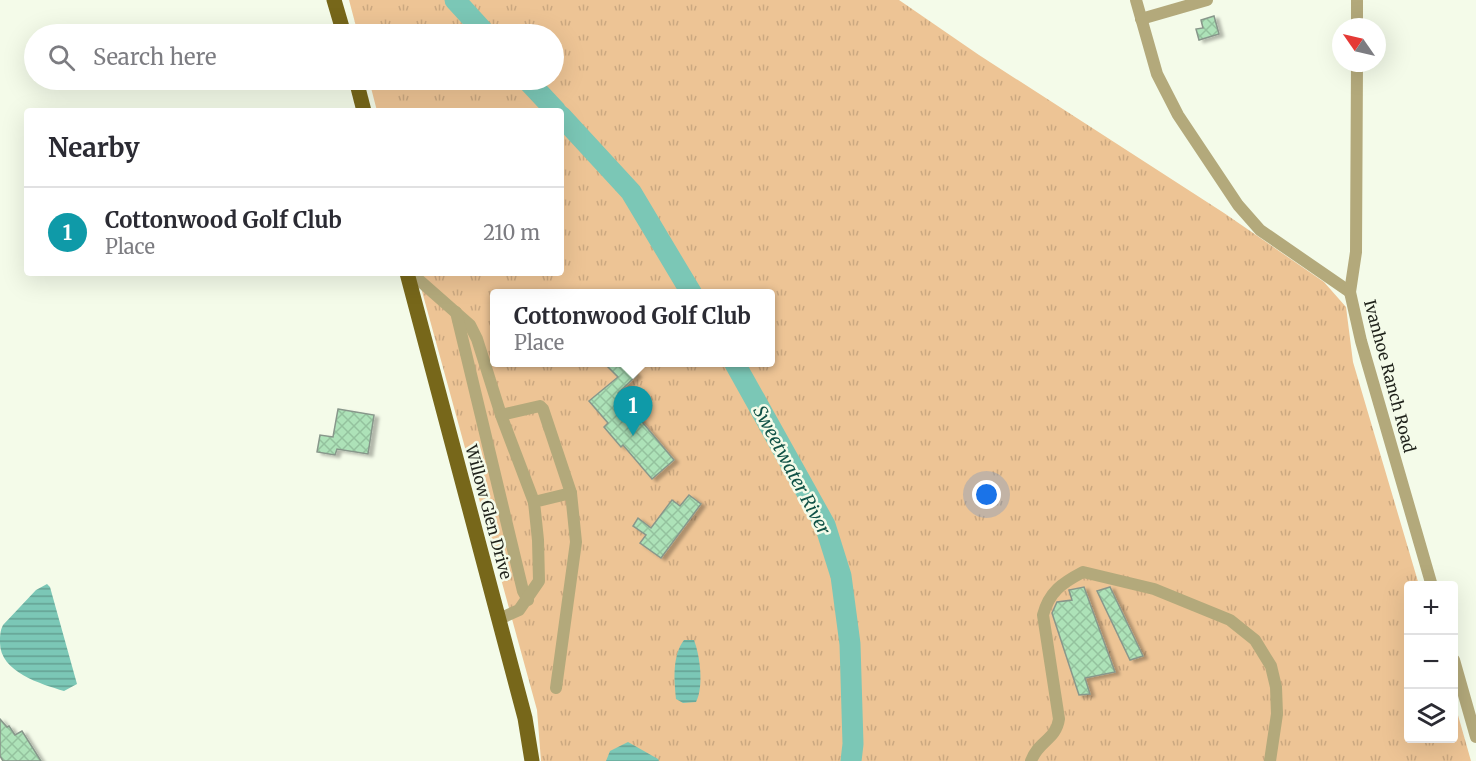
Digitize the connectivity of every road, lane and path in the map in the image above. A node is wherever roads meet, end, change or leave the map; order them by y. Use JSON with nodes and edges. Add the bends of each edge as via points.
{"nodes":[{"id":1,"x":334,"y":0,"type":"edge"},
{"id":2,"x":1136,"y":0,"type":"edge"},
{"id":3,"x":1207,"y":0,"type":"edge"},
{"id":4,"x":1357,"y":0,"type":"edge"},
{"id":5,"x":1357,"y":18,"type":"edge"},
{"id":6,"x":1141,"y":19,"type":"junction"},
{"id":7,"x":341,"y":24,"type":"edge"},
{"id":8,"x":1357,"y":72,"type":"edge"},
{"id":9,"x":359,"y":90,"type":"edge"},
{"id":10,"x":363,"y":108,"type":"edge"},
{"id":11,"x":410,"y":276,"type":"edge"},
{"id":12,"x":413,"y":276,"type":"edge"},
{"id":13,"x":1350,"y":292,"type":"junction"},
{"id":14,"x":456,"y":312,"type":"junction"},
{"id":15,"x":501,"y":415,"type":"junction"},
{"id":16,"x":571,"y":493,"type":"junction"},
{"id":17,"x":534,"y":502,"type":"junction"},
{"id":18,"x":1431,"y":581,"type":"edge"},
{"id":19,"x":528,"y":600,"type":"junction"},
{"id":20,"x":499,"y":619,"type":"junction"},
{"id":21,"x":1458,"y":671,"type":"edge"},
{"id":22,"x":556,"y":688,"type":"dead end"},
{"id":23,"x":1472,"y":708,"type":"edge"},
{"id":24,"x":1476,"y":737,"type":"edge"},
{"id":25,"x":532,"y":761,"type":"edge"},
{"id":26,"x":1031,"y":761,"type":"edge"},
{"id":27,"x":1270,"y":761,"type":"edge"}],
"edges":[{"from":1,"to":7,"type":"main road"},
{"from":2,"to":6,"type":"street"},
{"from":3,"to":6,"type":"street"},
{"from":4,"to":5,"type":"street"},
{"from":6,"to":13,"type":"street","via":[[1157,74],[1178,115],[1238,205],[1260,230]]},
{"from":8,"to":13,"type":"street","name":"Ivanhoe Ranch Road","via":[[1356,252]]},
{"from":9,"to":10,"type":"main road"},
{"from":11,"to":20,"type":"main road","name":"Willow Glen Drive"},
{"from":12,"to":14,"type":"street"},
{"from":13,"to":18,"type":"street","name":"Ivanhoe Ranch Road"},
{"from":14,"to":15,"type":"street","via":[[470,325],[477,339]]},
{"from":14,"to":19,"type":"street"},
{"from":15,"to":16,"type":"street","via":[[536,405],[543,409]]},
{"from":15,"to":17,"type":"street"},
{"from":16,"to":17,"type":"street"},
{"from":16,"to":22,"type":"street","via":[[576,542]]},
{"from":17,"to":19,"type":"street","via":[[539,581]]},
{"from":19,"to":20,"type":"street"},
{"from":20,"to":25,"type":"main road","name":"Willow Glen Drive"},
{"from":21,"to":23,"type":"street"},
{"from":23,"to":24,"type":"street"},
{"from":26,"to":27,"type":"street","via":[[1038,746],[1053,735],[1059,719],[1045,607],[1058,587],[1083,572],[1154,589],[1230,620],[1255,640],[1271,666],[1276,687],[1277,714]]}]}
